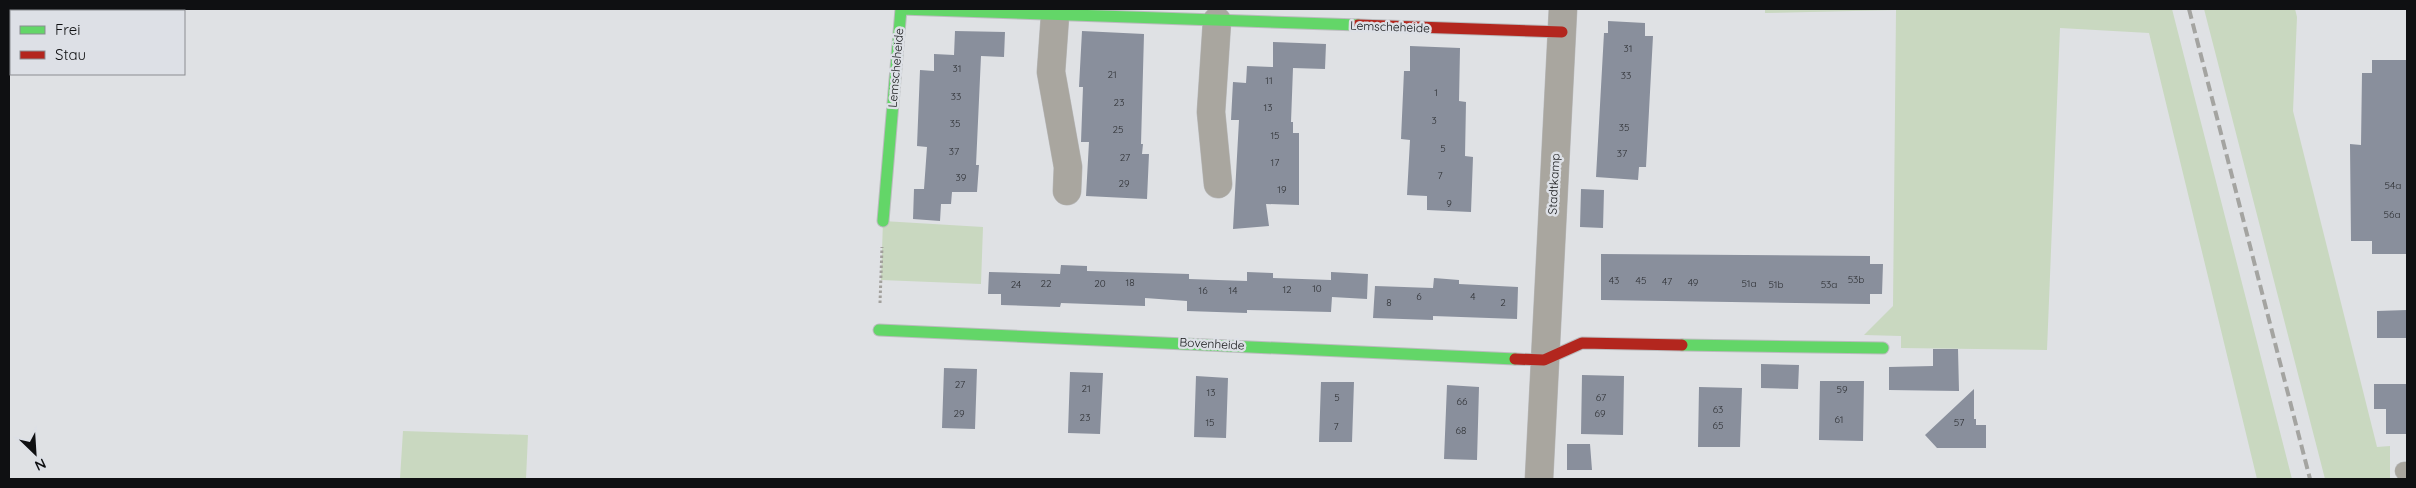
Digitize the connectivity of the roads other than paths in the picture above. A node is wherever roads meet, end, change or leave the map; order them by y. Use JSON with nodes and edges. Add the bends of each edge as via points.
{"nodes":[{"id":1,"x":1055,"y":16,"type":"junction"},
{"id":2,"x":1217,"y":21,"type":"junction"},
{"id":3,"x":1563,"y":21,"type":"edge"},
{"id":4,"x":1218,"y":184,"type":"dead end"},
{"id":5,"x":1067,"y":191,"type":"dead end"},
{"id":6,"x":882,"y":221,"type":"road end"},
{"id":7,"x":879,"y":330,"type":"road end"},
{"id":8,"x":1883,"y":348,"type":"dead end"},
{"id":9,"x":1544,"y":360,"type":"junction"},
{"id":10,"x":1539,"y":479,"type":"edge"}],
"edges":[{"from":1,"to":2,"type":"street","name":"Lemscheheide"},
{"from":1,"to":5,"type":"street","via":[[1052,72],[1068,167]]},
{"from":1,"to":6,"type":"street","name":"Lemscheheide","via":[[901,9]]},
{"from":2,"to":3,"type":"street","name":"Lemscheheide"},
{"from":2,"to":4,"type":"street","via":[[1210,112]]},
{"from":3,"to":9,"type":"street","name":"Stadtkamp"},
{"from":7,"to":9,"type":"street","name":"Bovenheide"},
{"from":8,"to":9,"type":"street","via":[[1582,343]]},
{"from":9,"to":10,"type":"street","name":"Stadtkamp"}]}
